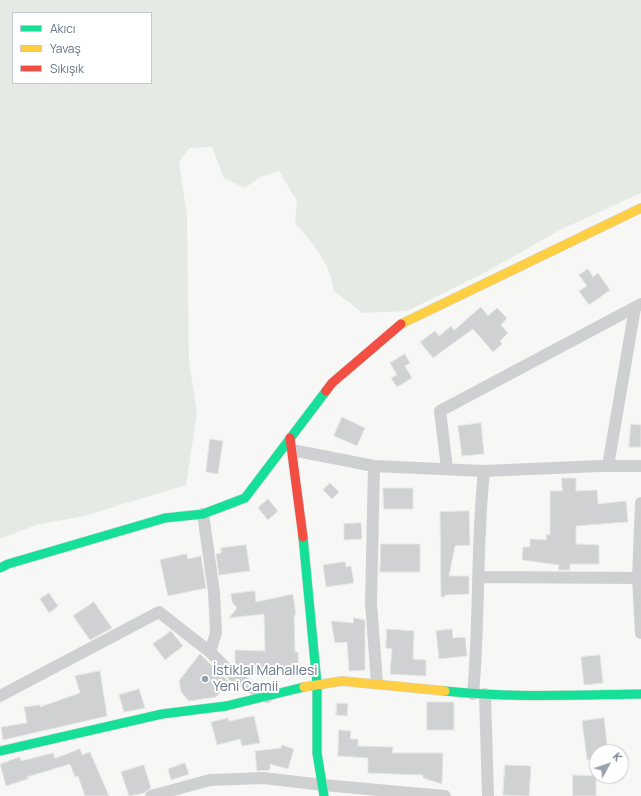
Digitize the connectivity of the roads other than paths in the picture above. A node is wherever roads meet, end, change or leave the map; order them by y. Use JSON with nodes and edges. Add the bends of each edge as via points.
{"nodes":[{"id":1,"x":641,"y":208,"type":"edge"},
{"id":2,"x":638,"y":306,"type":"edge"},
{"id":3,"x":290,"y":438,"type":"junction"},
{"id":4,"x":292,"y":450,"type":"junction"},
{"id":5,"x":374,"y":466,"type":"junction"},
{"id":6,"x":608,"y":466,"type":"junction"},
{"id":7,"x":641,"y":466,"type":"edge"},
{"id":8,"x":446,"y":468,"type":"junction"},
{"id":9,"x":484,"y":471,"type":"junction"},
{"id":10,"x":641,"y":503,"type":"edge"},
{"id":11,"x":203,"y":514,"type":"junction"},
{"id":12,"x":0,"y":568,"type":"edge"},
{"id":13,"x":478,"y":577,"type":"junction"},
{"id":14,"x":639,"y":578,"type":"edge"},
{"id":15,"x":641,"y":633,"type":"edge"},
{"id":16,"x":210,"y":652,"type":"junction"},
{"id":17,"x":377,"y":683,"type":"junction"},
{"id":18,"x":318,"y":684,"type":"junction"},
{"id":19,"x":479,"y":694,"type":"junction"},
{"id":20,"x":641,"y":694,"type":"edge"},
{"id":21,"x":0,"y":696,"type":"edge"},
{"id":22,"x":267,"y":697,"type":"junction"},
{"id":23,"x":0,"y":751,"type":"edge"},
{"id":24,"x":323,"y":791,"type":"edge"},
{"id":25,"x":151,"y":796,"type":"edge"},
{"id":26,"x":445,"y":796,"type":"edge"},
{"id":27,"x":488,"y":796,"type":"edge"}],
"edges":[{"from":1,"to":3,"type":"street","via":[[398,326],[332,382]]},
{"from":2,"to":6,"type":"street"},
{"from":2,"to":8,"type":"street","via":[[440,411]]},
{"from":3,"to":4,"type":"street"},
{"from":3,"to":11,"type":"street","via":[[245,498]]},
{"from":4,"to":5,"type":"street"},
{"from":4,"to":18,"type":"street"},
{"from":5,"to":8,"type":"street"},
{"from":5,"to":17,"type":"street","via":[[371,603]]},
{"from":6,"to":7,"type":"street"},
{"from":6,"to":9,"type":"street"},
{"from":8,"to":9,"type":"street"},
{"from":9,"to":13,"type":"street","via":[[479,520]]},
{"from":10,"to":14,"type":"street"},
{"from":11,"to":12,"type":"street","via":[[165,518]]},
{"from":11,"to":16,"type":"street","via":[[214,592],[216,633]]},
{"from":13,"to":14,"type":"street"},
{"from":13,"to":19,"type":"street"},
{"from":14,"to":15,"type":"street"},
{"from":16,"to":21,"type":"street","via":[[159,612]]},
{"from":16,"to":22,"type":"street","via":[[234,676]]},
{"from":17,"to":18,"type":"street","via":[[342,681]]},
{"from":17,"to":19,"type":"street"},
{"from":18,"to":22,"type":"street"},
{"from":18,"to":24,"type":"street","via":[[317,753]]},
{"from":19,"to":20,"type":"street"},
{"from":19,"to":27,"type":"street"},
{"from":22,"to":23,"type":"street","via":[[226,706],[162,714]]},
{"from":24,"to":25,"type":"street","via":[[263,778],[210,780]]},
{"from":24,"to":26,"type":"street"}]}
